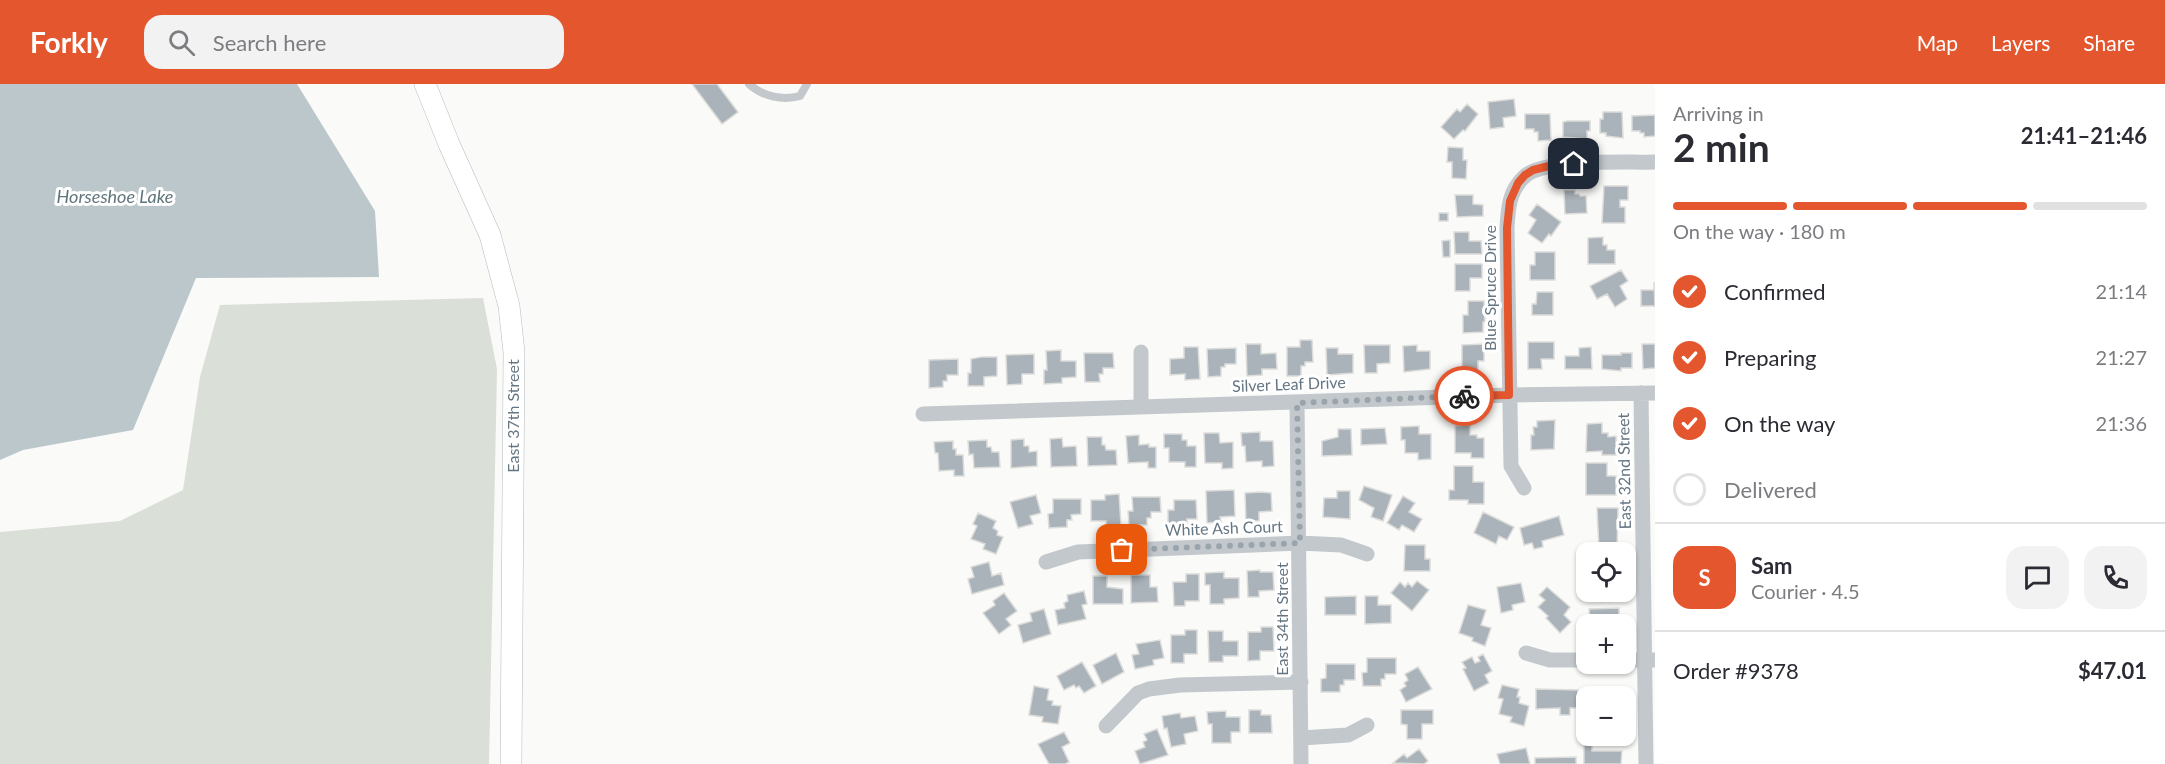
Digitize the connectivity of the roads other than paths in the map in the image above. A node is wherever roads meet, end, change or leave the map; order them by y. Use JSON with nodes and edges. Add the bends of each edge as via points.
{"nodes":[{"id":1,"x":425,"y":84,"type":"edge"},
{"id":2,"x":749,"y":84,"type":"edge"},
{"id":3,"x":807,"y":84,"type":"edge"},
{"id":4,"x":1655,"y":162,"type":"edge"},
{"id":5,"x":1142,"y":352,"type":"dead end"},
{"id":6,"x":1648,"y":393,"type":"edge"},
{"id":7,"x":1509,"y":395,"type":"junction"},
{"id":8,"x":1297,"y":403,"type":"junction"},
{"id":9,"x":1141,"y":406,"type":"junction"},
{"id":10,"x":923,"y":414,"type":"dead end"},
{"id":11,"x":1524,"y":488,"type":"dead end"},
{"id":12,"x":1300,"y":543,"type":"junction"},
{"id":13,"x":1367,"y":554,"type":"dead end"},
{"id":14,"x":1046,"y":562,"type":"dead end"},
{"id":15,"x":1526,"y":653,"type":"dead end"},
{"id":16,"x":1576,"y":660,"type":"edge"},
{"id":17,"x":1650,"y":660,"type":"edge"},
{"id":18,"x":1301,"y":682,"type":"junction"},
{"id":19,"x":1367,"y":725,"type":"dead end"},
{"id":20,"x":1106,"y":726,"type":"dead end"},
{"id":21,"x":1301,"y":738,"type":"junction"},
{"id":22,"x":511,"y":764,"type":"edge"},
{"id":23,"x":1301,"y":764,"type":"edge"},
{"id":24,"x":1646,"y":764,"type":"edge"}],
"edges":[{"from":1,"to":22,"type":"main road","name":"East 37th Street","via":[[490,235],[509,306],[514,352]]},
{"from":2,"to":3,"type":"lane","via":[[757,91],[782,99],[800,96]]},
{"from":4,"to":7,"type":"street","name":"Blue Spruce Drive","via":[[1544,166],[1525,175],[1513,192],[1507,228]]},
{"from":5,"to":9,"type":"street"},
{"from":6,"to":7,"type":"street","name":"Silver Leaf Drive"},
{"from":6,"to":17,"type":"street","name":"East 32nd Street"},
{"from":7,"to":8,"type":"street","name":"Silver Leaf Drive"},
{"from":7,"to":11,"type":"street","name":"Blue Spruce Drive","via":[[1511,466]]},
{"from":8,"to":9,"type":"street","name":"Silver Leaf Drive"},
{"from":8,"to":12,"type":"street","name":"East 34th Street"},
{"from":9,"to":10,"type":"street","name":"Silver Leaf Drive"},
{"from":12,"to":13,"type":"street","name":"White Ash Court","via":[[1341,544]]},
{"from":12,"to":14,"type":"street","name":"White Ash Court","via":[[1078,552]]},
{"from":12,"to":18,"type":"street","name":"East 34th Street"},
{"from":15,"to":16,"type":"street","via":[[1550,660]]},
{"from":17,"to":24,"type":"street","name":"East 32nd Street"},
{"from":18,"to":20,"type":"street","via":[[1149,689],[1138,693]]},
{"from":18,"to":21,"type":"street","name":"East 34th Street"},
{"from":19,"to":21,"type":"street","via":[[1348,735]]},
{"from":21,"to":23,"type":"street","name":"East 34th Street"}]}
